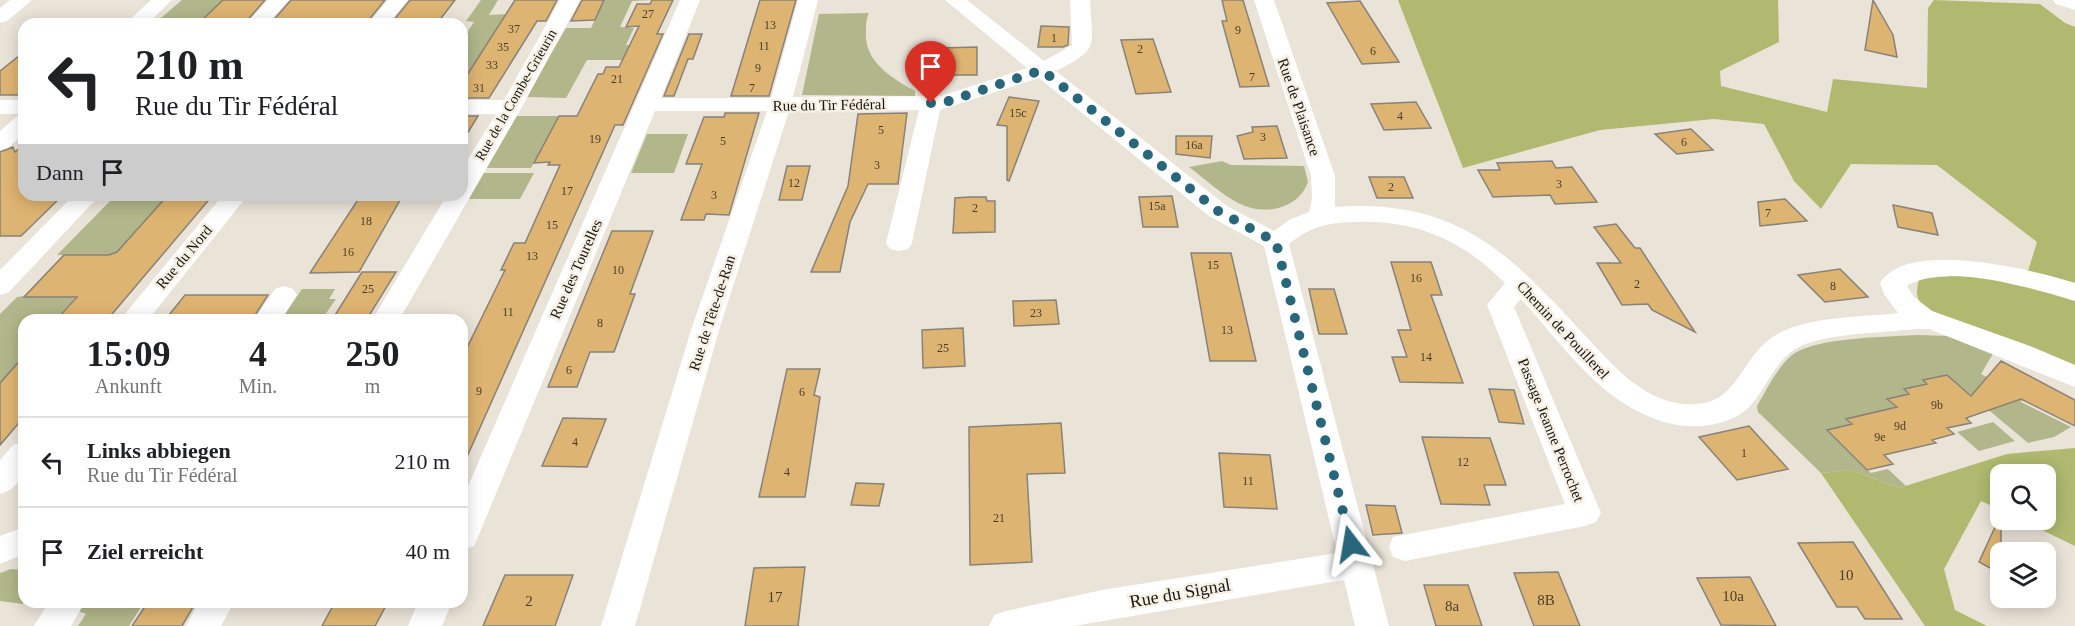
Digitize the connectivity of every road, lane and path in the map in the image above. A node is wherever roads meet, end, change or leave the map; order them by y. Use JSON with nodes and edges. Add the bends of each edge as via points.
{"nodes":[{"id":1,"x":22,"y":0,"type":"edge"},
{"id":2,"x":162,"y":0,"type":"edge"},
{"id":3,"x":279,"y":0,"type":"edge"},
{"id":4,"x":398,"y":0,"type":"edge"},
{"id":5,"x":570,"y":0,"type":"edge"},
{"id":6,"x":690,"y":0,"type":"edge"},
{"id":7,"x":808,"y":0,"type":"edge"},
{"id":8,"x":955,"y":0,"type":"edge"},
{"id":9,"x":1080,"y":0,"type":"edge"},
{"id":10,"x":1264,"y":0,"type":"edge"},
{"id":11,"x":2062,"y":0,"type":"edge"},
{"id":12,"x":2075,"y":4,"type":"edge"},
{"id":13,"x":0,"y":17,"type":"edge"},
{"id":14,"x":142,"y":18,"type":"edge"},
{"id":15,"x":262,"y":18,"type":"edge"},
{"id":16,"x":383,"y":18,"type":"edge"},
{"id":17,"x":1042,"y":70,"type":"junction"},
{"id":18,"x":931,"y":103,"type":"junction"},
{"id":19,"x":648,"y":105,"type":"junction"},
{"id":20,"x":780,"y":105,"type":"junction"},
{"id":21,"x":0,"y":107,"type":"edge"},
{"id":22,"x":18,"y":107,"type":"edge"},
{"id":23,"x":468,"y":107,"type":"edge"},
{"id":24,"x":511,"y":107,"type":"junction"},
{"id":25,"x":18,"y":127,"type":"edge"},
{"id":26,"x":0,"y":143,"type":"edge"},
{"id":27,"x":468,"y":179,"type":"edge"},
{"id":28,"x":82,"y":201,"type":"edge"},
{"id":29,"x":231,"y":201,"type":"edge"},
{"id":30,"x":455,"y":201,"type":"edge"},
{"id":31,"x":1321,"y":215,"type":"junction"},
{"id":32,"x":1276,"y":242,"type":"junction"},
{"id":33,"x":899,"y":243,"type":"dead end"},
{"id":34,"x":1521,"y":284,"type":"junction"},
{"id":35,"x":0,"y":286,"type":"edge"},
{"id":36,"x":2075,"y":292,"type":"edge"},
{"id":37,"x":284,"y":296,"type":"dead end"},
{"id":38,"x":138,"y":314,"type":"edge"},
{"id":39,"x":271,"y":314,"type":"edge"},
{"id":40,"x":389,"y":314,"type":"edge"},
{"id":41,"x":1923,"y":319,"type":"junction"},
{"id":42,"x":2075,"y":377,"type":"edge"},
{"id":43,"x":18,"y":460,"type":"edge"},
{"id":44,"x":0,"y":482,"type":"edge"},
{"id":45,"x":468,"y":523,"type":"edge"},
{"id":46,"x":18,"y":542,"type":"edge"},
{"id":47,"x":1405,"y":547,"type":"dead end"},
{"id":48,"x":0,"y":550,"type":"edge"},
{"id":49,"x":1356,"y":564,"type":"junction"},
{"id":50,"x":46,"y":608,"type":"edge"},
{"id":51,"x":64,"y":608,"type":"edge"},
{"id":52,"x":214,"y":608,"type":"edge"},
{"id":53,"x":432,"y":608,"type":"edge"},
{"id":54,"x":41,"y":626,"type":"edge"},
{"id":55,"x":51,"y":626,"type":"edge"},
{"id":56,"x":203,"y":626,"type":"edge"},
{"id":57,"x":425,"y":626,"type":"edge"},
{"id":58,"x":618,"y":626,"type":"edge"},
{"id":59,"x":1005,"y":626,"type":"edge"},
{"id":60,"x":1372,"y":626,"type":"edge"}],
"edges":[{"from":1,"to":13,"type":"street"},
{"from":2,"to":14,"type":"street"},
{"from":3,"to":15,"type":"street"},
{"from":4,"to":16,"type":"street"},
{"from":5,"to":24,"type":"street","name":"Rue de la Combe-Grieurin"},
{"from":6,"to":19,"type":"street","name":"Rue des Tourelles"},
{"from":7,"to":20,"type":"street","name":"Rue de Tête-de-Ran"},
{"from":8,"to":17,"type":"street"},
{"from":9,"to":17,"type":"street","name":"Rue du Tir Fédéral","via":[[1082,45],[1070,58]]},
{"from":10,"to":31,"type":"street","name":"Rue de Plaisance","via":[[1323,176]]},
{"from":11,"to":12,"type":"street"},
{"from":17,"to":18,"type":"street","name":"Rue du Tir Fédéral","via":[[943,103]]},
{"from":17,"to":32,"type":"street","via":[[1218,211]]},
{"from":18,"to":20,"type":"street","name":"Rue du Tir Fédéral"},
{"from":18,"to":33,"type":"street"},
{"from":19,"to":20,"type":"street","name":"Rue du Tir Fédéral"},
{"from":19,"to":45,"type":"street","name":"Rue des Tourelles"},
{"from":20,"to":58,"type":"street","name":"Rue de Tête-de-Ran","via":[[706,327]]},
{"from":21,"to":22,"type":"street"},
{"from":23,"to":24,"type":"street"},
{"from":24,"to":27,"type":"street","name":"Rue de la Combe-Grieurin"},
{"from":25,"to":26,"type":"street"},
{"from":28,"to":35,"type":"street"},
{"from":29,"to":38,"type":"street","name":"Rue du Nord"},
{"from":30,"to":40,"type":"street"},
{"from":31,"to":32,"type":"street","name":"Chemin de Pouillerel","via":[[1294,226]]},
{"from":31,"to":34,"type":"street","name":"Chemin de Pouillerel","via":[[1370,213],[1445,227],[1496,259]]},
{"from":32,"to":49,"type":"street"},
{"from":34,"to":41,"type":"street","name":"Chemin de Pouillerel","via":[[1611,382],[1635,399],[1684,417],[1707,415],[1736,402],[1773,351],[1791,339]]},
{"from":34,"to":47,"type":"street","name":"Passage Jeanne Perrochet","via":[[1500,305],[1585,513]]},
{"from":36,"to":41,"type":"street","via":[[2034,280],[1959,267],[1899,276],[1893,283],[1896,294]]},
{"from":37,"to":39,"type":"street"},
{"from":41,"to":42,"type":"street","name":"Chemin de Pouillerel","via":[[2041,360]]},
{"from":43,"to":44,"type":"street"},
{"from":46,"to":48,"type":"street"},
{"from":49,"to":59,"type":"street","name":"Rue du Signal","via":[[1102,605]]},
{"from":49,"to":60,"type":"street"},
{"from":50,"to":54,"type":"street"},
{"from":51,"to":55,"type":"street"},
{"from":52,"to":56,"type":"street"},
{"from":53,"to":57,"type":"street"}]}
